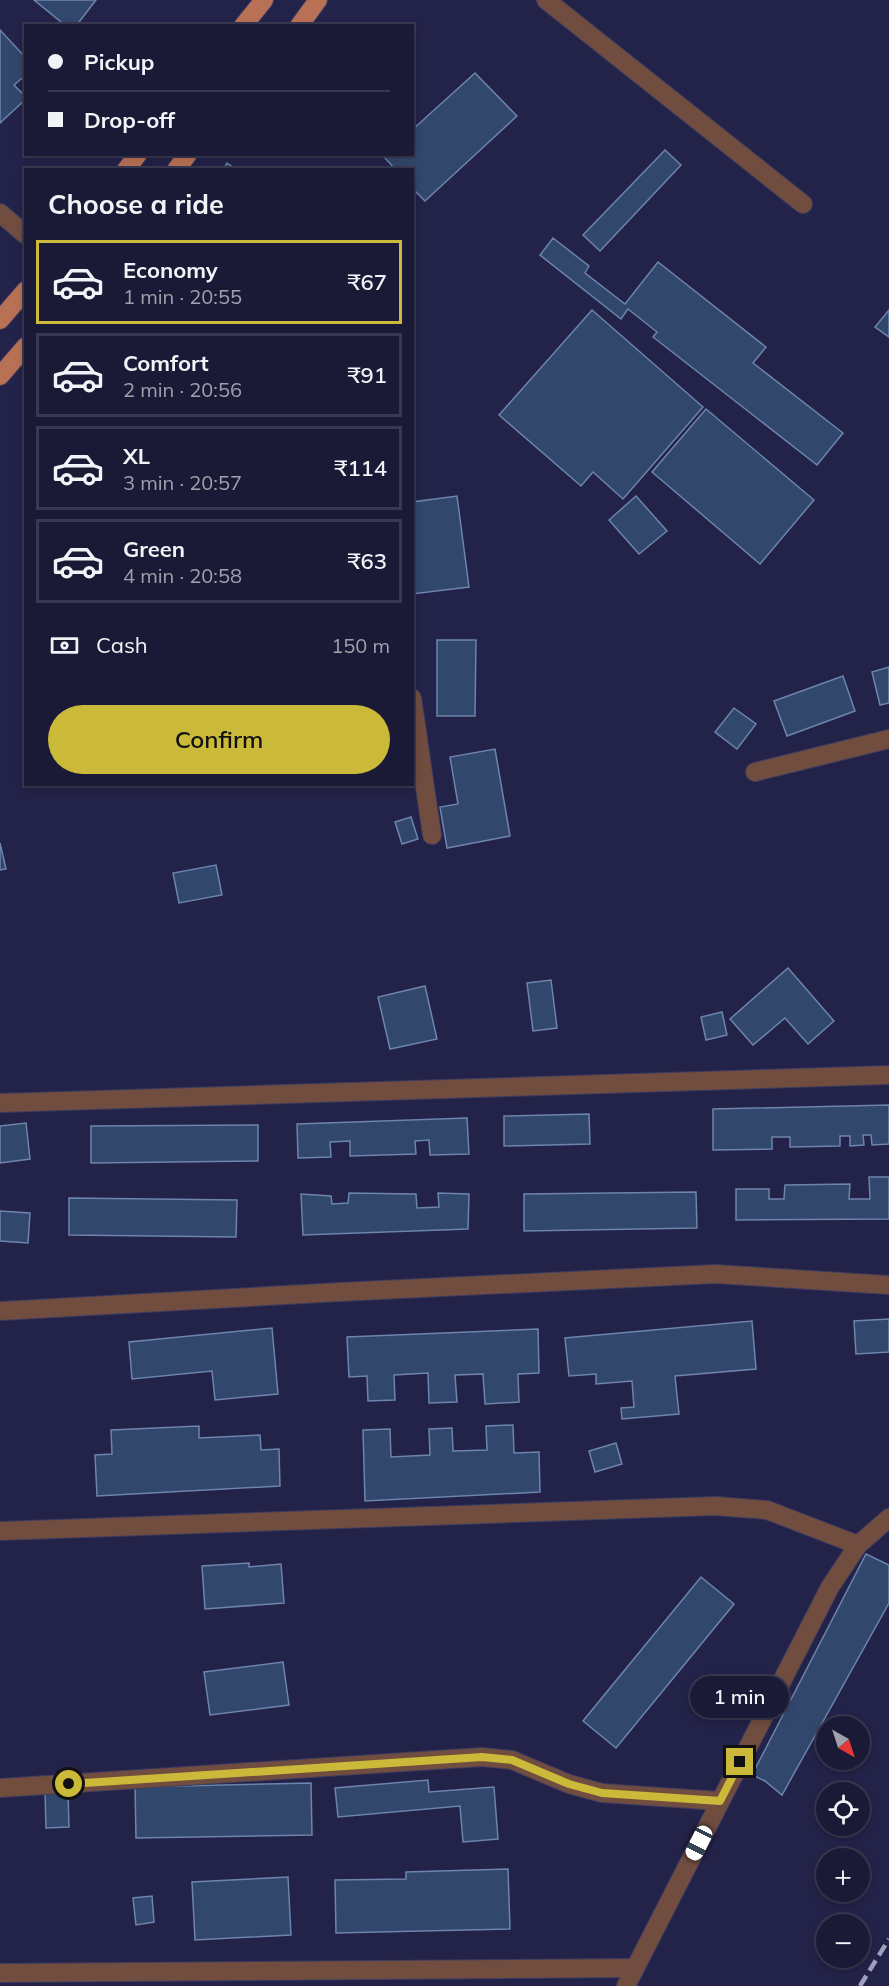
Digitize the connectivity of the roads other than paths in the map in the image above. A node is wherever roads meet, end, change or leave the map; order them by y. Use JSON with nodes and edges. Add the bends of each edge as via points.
{"nodes":[{"id":1,"x":264,"y":0,"type":"edge"},
{"id":2,"x":318,"y":0,"type":"edge"},
{"id":3,"x":546,"y":0,"type":"edge"},
{"id":4,"x":245,"y":24,"type":"edge"},
{"id":5,"x":300,"y":24,"type":"edge"},
{"id":6,"x":187,"y":156,"type":"edge"},
{"id":7,"x":178,"y":168,"type":"edge"},
{"id":8,"x":803,"y":204,"type":"dead end"},
{"id":9,"x":0,"y":213,"type":"edge"},
{"id":10,"x":24,"y":233,"type":"edge"},
{"id":11,"x":24,"y":292,"type":"edge"},
{"id":12,"x":0,"y":320,"type":"edge"},
{"id":13,"x":24,"y":348,"type":"edge"},
{"id":14,"x":0,"y":376,"type":"edge"},
{"id":15,"x":414,"y":712,"type":"edge"},
{"id":16,"x":889,"y":739,"type":"edge"},
{"id":17,"x":755,"y":772,"type":"dead end"},
{"id":18,"x":432,"y":835,"type":"dead end"},
{"id":19,"x":889,"y":1075,"type":"edge"},
{"id":20,"x":0,"y":1103,"type":"edge"},
{"id":21,"x":889,"y":1285,"type":"edge"},
{"id":22,"x":0,"y":1311,"type":"edge"},
{"id":23,"x":889,"y":1518,"type":"edge"},
{"id":24,"x":0,"y":1531,"type":"edge"},
{"id":25,"x":858,"y":1545,"type":"junction"},
{"id":26,"x":0,"y":1788,"type":"edge"},
{"id":27,"x":720,"y":1801,"type":"junction"},
{"id":28,"x":634,"y":1968,"type":"junction"},
{"id":29,"x":0,"y":1973,"type":"edge"},
{"id":30,"x":626,"y":1986,"type":"edge"}],
"edges":[{"from":1,"to":4,"type":"main road"},
{"from":2,"to":5,"type":"main road"},
{"from":3,"to":8,"type":"street"},
{"from":6,"to":7,"type":"main road"},
{"from":9,"to":10,"type":"street"},
{"from":11,"to":12,"type":"main road"},
{"from":13,"to":14,"type":"main road"},
{"from":15,"to":18,"type":"street"},
{"from":16,"to":17,"type":"street"},
{"from":19,"to":20,"type":"street"},
{"from":21,"to":22,"type":"street","via":[[715,1274]]},
{"from":23,"to":25,"type":"street"},
{"from":24,"to":25,"type":"street","via":[[715,1506],[767,1510]]},
{"from":25,"to":27,"type":"street","via":[[830,1587]]},
{"from":26,"to":27,"type":"street","via":[[482,1757],[512,1760],[602,1793]]},
{"from":27,"to":28,"type":"street"},
{"from":28,"to":29,"type":"street"},
{"from":28,"to":30,"type":"street"}]}
